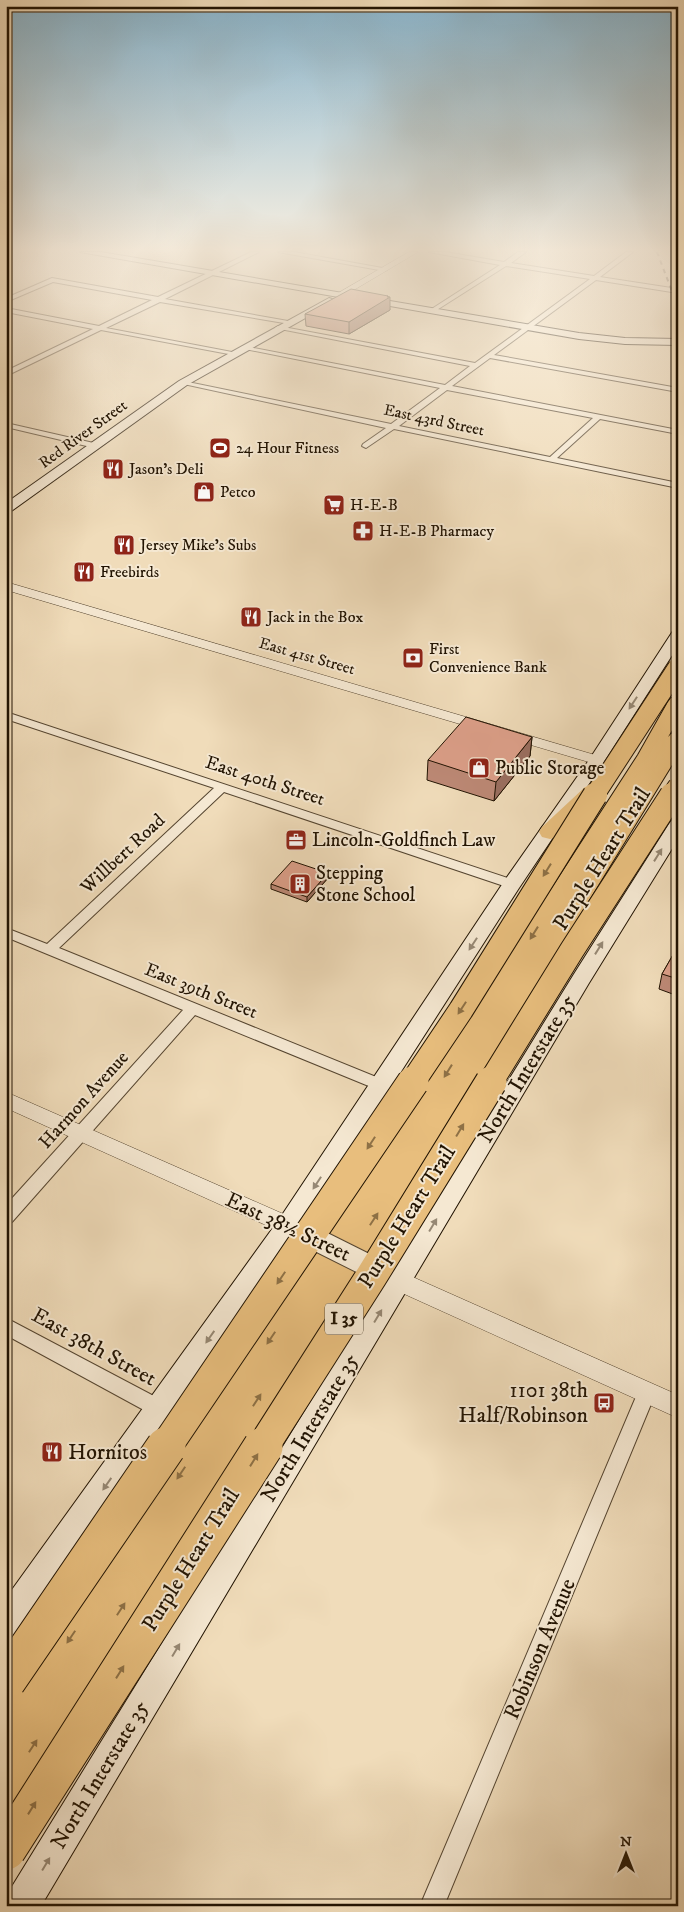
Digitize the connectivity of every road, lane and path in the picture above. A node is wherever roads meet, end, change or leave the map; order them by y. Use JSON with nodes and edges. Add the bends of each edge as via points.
{"nodes":[{"id":1,"x":75,"y":341,"type":"edge"},
{"id":2,"x":165,"y":341,"type":"edge"},
{"id":3,"x":255,"y":341,"type":"edge"},
{"id":4,"x":359,"y":341,"type":"edge"},
{"id":5,"x":510,"y":341,"type":"edge"},
{"id":6,"x":659,"y":341,"type":"edge"},
{"id":7,"x":678,"y":342,"type":"edge"},
{"id":8,"x":243,"y":348,"type":"junction"},
{"id":9,"x":232,"y":354,"type":"junction"},
{"id":10,"x":490,"y":356,"type":"junction"},
{"id":11,"x":6,"y":365,"type":"edge"},
{"id":12,"x":477,"y":365,"type":"junction"},
{"id":13,"x":19,"y":368,"type":"junction"},
{"id":14,"x":6,"y":374,"type":"edge"},
{"id":15,"x":184,"y":382,"type":"junction"},
{"id":16,"x":446,"y":388,"type":"junction"},
{"id":17,"x":678,"y":390,"type":"edge"},
{"id":18,"x":598,"y":417,"type":"junction"},
{"id":19,"x":6,"y":425,"type":"edge"},
{"id":20,"x":391,"y":426,"type":"junction"},
{"id":21,"x":678,"y":432,"type":"edge"},
{"id":22,"x":95,"y":446,"type":"junction"},
{"id":23,"x":366,"y":446,"type":"dead end"},
{"id":24,"x":552,"y":459,"type":"junction"},
{"id":25,"x":678,"y":486,"type":"edge"},
{"id":26,"x":6,"y":509,"type":"edge"},
{"id":27,"x":6,"y":586,"type":"edge"},
{"id":28,"x":673,"y":649,"type":"edge"},
{"id":29,"x":678,"y":662,"type":"edge"},
{"id":30,"x":6,"y":715,"type":"edge"},
{"id":31,"x":675,"y":718,"type":"edge"},
{"id":32,"x":597,"y":760,"type":"junction"},
{"id":33,"x":678,"y":786,"type":"edge"},
{"id":34,"x":222,"y":787,"type":"junction"},
{"id":35,"x":678,"y":824,"type":"edge"},
{"id":36,"x":550,"y":832,"type":"junction"},
{"id":37,"x":512,"y":884,"type":"junction"},
{"id":38,"x":6,"y":932,"type":"edge"},
{"id":39,"x":50,"y":949,"type":"junction"},
{"id":40,"x":192,"y":1009,"type":"junction"},
{"id":41,"x":381,"y":1085,"type":"junction"},
{"id":42,"x":6,"y":1099,"type":"edge"},
{"id":43,"x":81,"y":1134,"type":"junction"},
{"id":44,"x":6,"y":1217,"type":"edge"},
{"id":45,"x":293,"y":1228,"type":"junction"},
{"id":46,"x":389,"y":1276,"type":"junction"},
{"id":47,"x":6,"y":1326,"type":"edge"},
{"id":48,"x":647,"y":1392,"type":"junction"},
{"id":49,"x":678,"y":1407,"type":"edge"},
{"id":50,"x":160,"y":1409,"type":"junction"},
{"id":51,"x":6,"y":1625,"type":"edge"},
{"id":52,"x":6,"y":1681,"type":"edge"},
{"id":53,"x":6,"y":1734,"type":"edge"},
{"id":54,"x":6,"y":1787,"type":"edge"},
{"id":55,"x":6,"y":1850,"type":"edge"},
{"id":56,"x":21,"y":1906,"type":"edge"},
{"id":57,"x":432,"y":1906,"type":"edge"}],
"edges":[{"from":1,"to":13,"type":"street"},
{"from":2,"to":9,"type":"street"},
{"from":3,"to":8,"type":"main road","name":"Red River Street"},
{"from":4,"to":12,"type":"street"},
{"from":5,"to":10,"type":"street"},
{"from":6,"to":7,"type":"main road"},
{"from":8,"to":9,"type":"main road","name":"Red River Street"},
{"from":8,"to":16,"type":"street"},
{"from":9,"to":15,"type":"main road","name":"Red River Street"},
{"from":10,"to":12,"type":"street"},
{"from":10,"to":17,"type":"street"},
{"from":11,"to":13,"type":"street"},
{"from":12,"to":16,"type":"street"},
{"from":13,"to":14,"type":"street"},
{"from":15,"to":20,"type":"street","name":"East 43rd Street"},
{"from":15,"to":22,"type":"main road","name":"Red River Street"},
{"from":16,"to":18,"type":"street"},
{"from":16,"to":20,"type":"street"},
{"from":18,"to":21,"type":"street"},
{"from":18,"to":24,"type":"street"},
{"from":19,"to":22,"type":"street"},
{"from":20,"to":23,"type":"street"},
{"from":20,"to":24,"type":"street","name":"East 43rd Street"},
{"from":22,"to":26,"type":"main road","name":"Red River Street"},
{"from":24,"to":25,"type":"street","name":"East 43rd Street"},
{"from":27,"to":32,"type":"street","name":"East 41st Street"},
{"from":28,"to":29,"type":"main road"},
{"from":28,"to":32,"type":"main road","one_way":true},
{"from":28,"to":52,"type":"highway","name":"Purple Heart Trail","one_way":true,"bridge":true,"via":[[572,830],[461,1010]]},
{"from":30,"to":34,"type":"street","name":"East 40th Street"},
{"from":31,"to":36,"type":"highway"},
{"from":31,"to":53,"type":"highway","name":"Purple Heart Trail","number":"I 35","one_way":true,"via":[[648,755],[428,1103]]},
{"from":54,"to":31,"type":"highway","name":"Purple Heart Trail","number":"I 35","one_way":true,"via":[[452,1099]]},
{"from":32,"to":36,"type":"main road"},
{"from":55,"to":33,"type":"highway","name":"Purple Heart Trail","number":"I 35","one_way":true,"bridge":true,"via":[[371,1277],[572,950]]},
{"from":34,"to":37,"type":"street","name":"East 40th Street"},
{"from":34,"to":39,"type":"street","name":"Willbert Road"},
{"from":46,"to":35,"type":"main road","name":"North Interstate 35","one_way":true},
{"from":36,"to":37,"type":"main road"},
{"from":37,"to":41,"type":"main road","one_way":true},
{"from":38,"to":39,"type":"street","name":"East 39th Street"},
{"from":39,"to":40,"type":"street","name":"East 39th Street"},
{"from":40,"to":41,"type":"street","name":"East 39th Street"},
{"from":40,"to":43,"type":"street","name":"Harmon Avenue"},
{"from":41,"to":45,"type":"main road","one_way":true},
{"from":42,"to":43,"type":"street","name":"East 38½ Street"},
{"from":43,"to":44,"type":"street","name":"Harmon Avenue"},
{"from":43,"to":45,"type":"street","name":"East 38½ Street"},
{"from":45,"to":46,"type":"street","name":"East 38½ Street","bridge":true},
{"from":45,"to":50,"type":"main road","one_way":true},
{"from":46,"to":48,"type":"street","name":"East 38½ Street"},
{"from":56,"to":46,"type":"main road","name":"North Interstate 35","one_way":true},
{"from":47,"to":50,"type":"street","name":"East 38th Street"},
{"from":48,"to":49,"type":"street","name":"East 38½ Street"},
{"from":48,"to":57,"type":"street","name":"Robinson Avenue"},
{"from":50,"to":51,"type":"main road","one_way":true}]}
